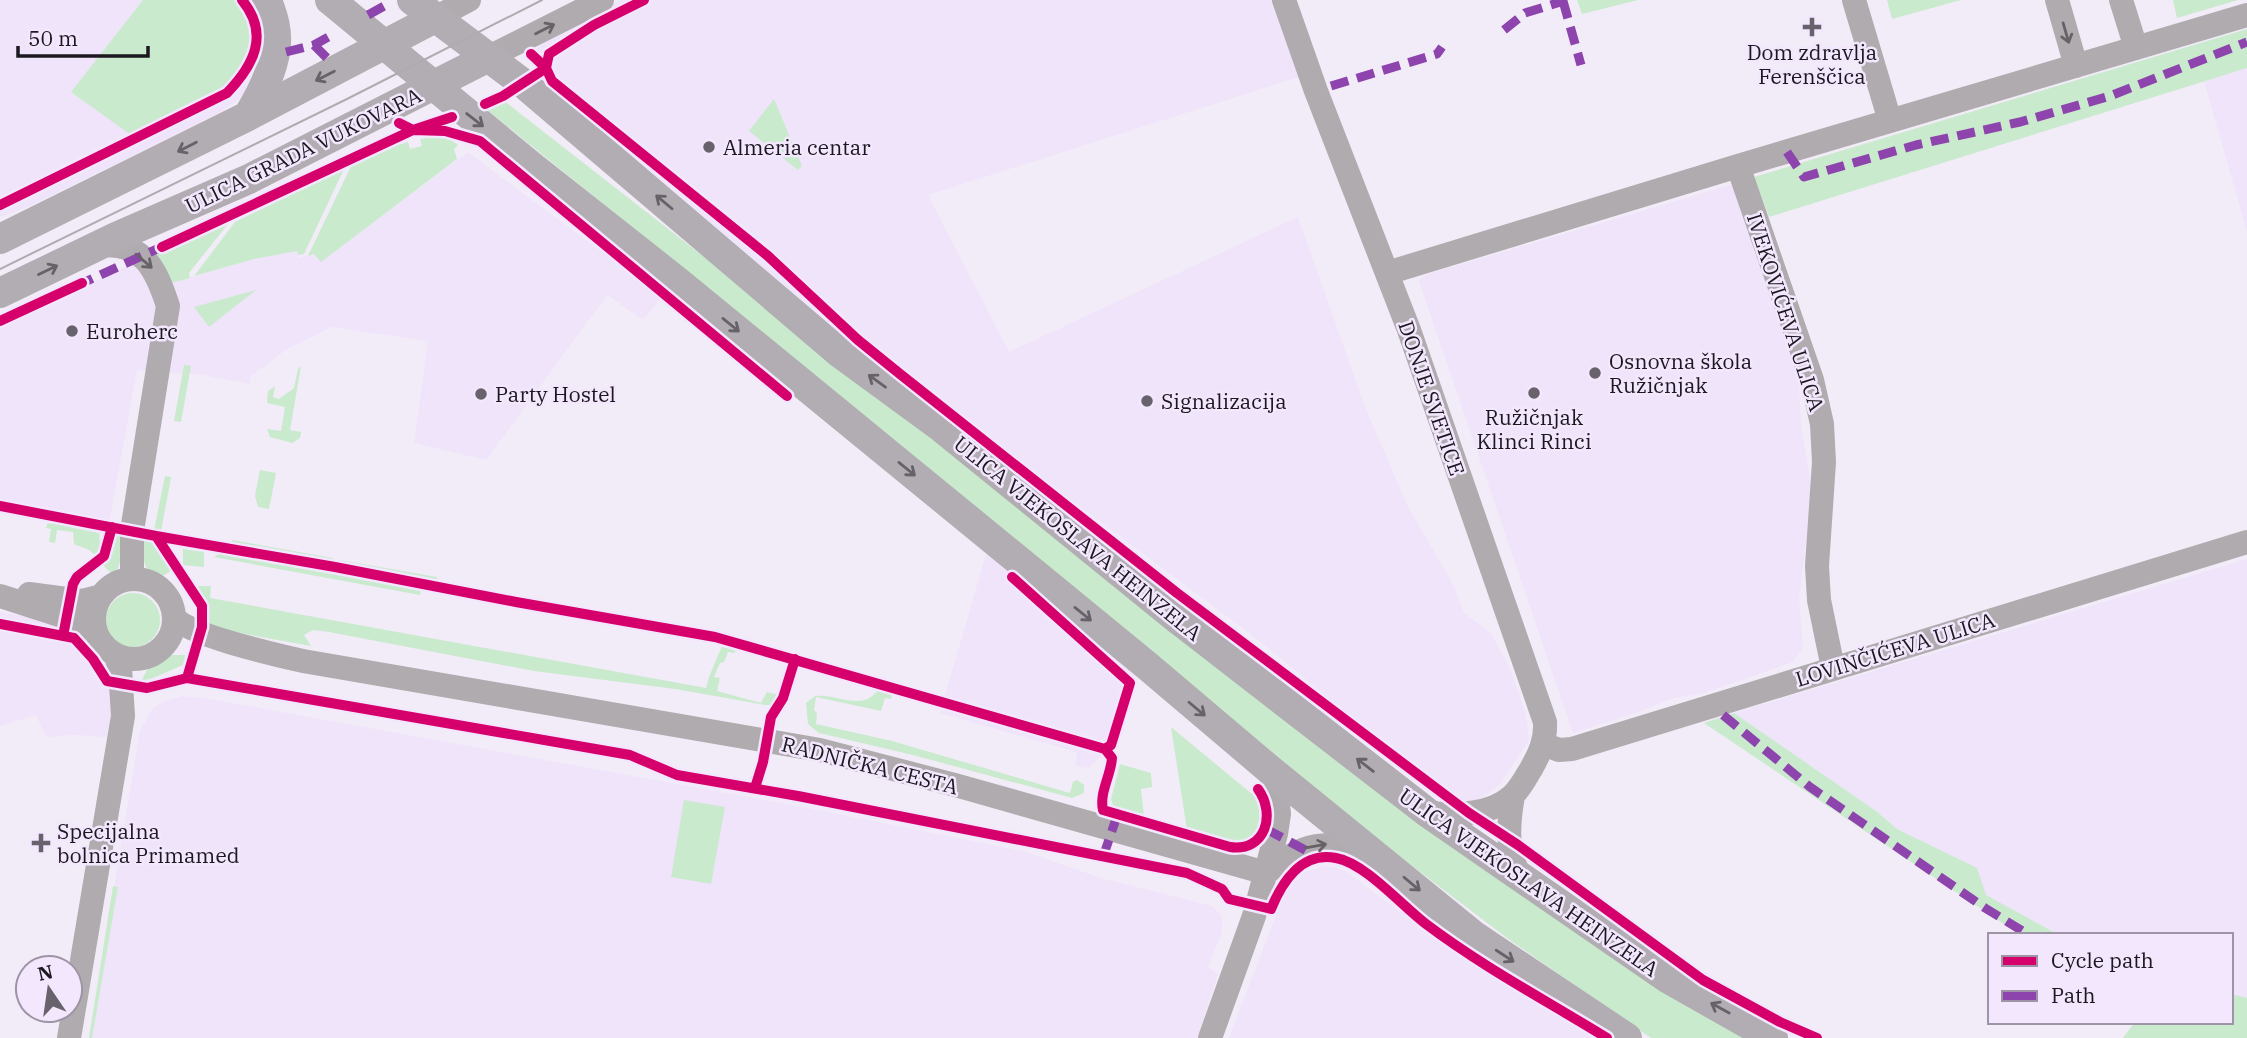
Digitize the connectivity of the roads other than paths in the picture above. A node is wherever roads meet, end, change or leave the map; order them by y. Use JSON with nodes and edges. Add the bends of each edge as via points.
{"nodes":[{"id":1,"x":267,"y":0,"type":"edge"},
{"id":2,"x":330,"y":0,"type":"edge"},
{"id":3,"x":412,"y":0,"type":"edge"},
{"id":4,"x":469,"y":0,"type":"edge"},
{"id":5,"x":603,"y":0,"type":"edge"},
{"id":6,"x":1284,"y":0,"type":"edge"},
{"id":7,"x":1854,"y":0,"type":"edge"},
{"id":8,"x":2057,"y":0,"type":"edge"},
{"id":9,"x":2121,"y":0,"type":"edge"},
{"id":10,"x":2247,"y":16,"type":"edge"},
{"id":11,"x":435,"y":18,"type":"junction"},
{"id":12,"x":386,"y":44,"type":"junction"},
{"id":13,"x":2136,"y":48,"type":"junction"},
{"id":14,"x":487,"y":58,"type":"junction"},
{"id":15,"x":2076,"y":66,"type":"junction"},
{"id":16,"x":434,"y":85,"type":"junction"},
{"id":17,"x":248,"y":116,"type":"junction"},
{"id":18,"x":1890,"y":121,"type":"junction"},
{"id":19,"x":1738,"y":166,"type":"junction"},
{"id":20,"x":0,"y":239,"type":"edge"},
{"id":21,"x":97,"y":246,"type":"junction"},
{"id":22,"x":1387,"y":273,"type":"junction"},
{"id":23,"x":0,"y":293,"type":"edge"},
{"id":24,"x":2247,"y":542,"type":"edge"},
{"id":25,"x":132,"y":579,"type":"junction"},
{"id":26,"x":0,"y":594,"type":"edge"},
{"id":27,"x":101,"y":596,"type":"junction"},
{"id":28,"x":174,"y":617,"type":"junction"},
{"id":29,"x":96,"y":632,"type":"junction"},
{"id":30,"x":260,"y":652,"type":"junction"},
{"id":31,"x":153,"y":653,"type":"junction"},
{"id":32,"x":115,"y":654,"type":"junction"},
{"id":33,"x":1833,"y":668,"type":"junction"},
{"id":34,"x":123,"y":716,"type":"junction"},
{"id":35,"x":1543,"y":744,"type":"junction"},
{"id":36,"x":1269,"y":769,"type":"junction"},
{"id":37,"x":1513,"y":796,"type":"junction"},
{"id":38,"x":1428,"y":813,"type":"junction"},
{"id":39,"x":1374,"y":853,"type":"junction"},
{"id":40,"x":1266,"y":873,"type":"junction"},
{"id":41,"x":1520,"y":876,"type":"junction"},
{"id":42,"x":69,"y":1038,"type":"edge"},
{"id":43,"x":1210,"y":1038,"type":"edge"},
{"id":44,"x":1627,"y":1038,"type":"edge"},
{"id":45,"x":1773,"y":1038,"type":"edge"}],
"edges":[{"from":1,"to":17,"type":"main road","via":[[276,29],[273,57],[268,81]]},
{"from":2,"to":12,"type":"main road"},
{"from":3,"to":11,"type":"main road","name":"ULICA VJEKOSLAVA HEINZELA"},
{"from":4,"to":11,"type":"street"},
{"from":14,"to":5,"type":"street","name":"ULICA GRADA VUKOVARA","one_way":true},
{"from":6,"to":22,"type":"street","name":"DONJE SVETICE"},
{"from":7,"to":18,"type":"street"},
{"from":8,"to":15,"type":"street","one_way":true},
{"from":9,"to":13,"type":"street"},
{"from":10,"to":13,"type":"street"},
{"from":11,"to":12,"type":"main road"},
{"from":11,"to":14,"type":"main road","name":"ULICA VJEKOSLAVA HEINZELA"},
{"from":12,"to":16,"type":"main road"},
{"from":12,"to":17,"type":"main road","one_way":true},
{"from":13,"to":15,"type":"street"},
{"from":14,"to":16,"type":"main road","name":"ULICA GRADA VUKOVARA"},
{"from":38,"to":14,"type":"main road","name":"ULICA VJEKOSLAVA HEINZELA","one_way":true,"via":[[942,428],[841,354]]},
{"from":15,"to":18,"type":"street"},
{"from":16,"to":21,"type":"main road","name":"ULICA GRADA VUKOVARA","via":[[240,183]]},
{"from":16,"to":36,"type":"main road","one_way":true},
{"from":17,"to":20,"type":"main road","one_way":true},
{"from":18,"to":19,"type":"street"},
{"from":19,"to":22,"type":"street"},
{"from":19,"to":33,"type":"street","name":"IVEKOVIĆEVA ULICA","via":[[1812,380],[1822,424],[1817,566]]},
{"from":23,"to":21,"type":"main road","name":"ULICA GRADA VUKOVARA","one_way":true},
{"from":21,"to":25,"type":"street","one_way":true,"via":[[122,245],[149,263],[168,306],[132,531]]},
{"from":22,"to":35,"type":"street","name":"DONJE SVETICE","via":[[1543,712]]},
{"from":24,"to":33,"type":"street","name":"LOVINČIĆEVA ULICA"},
{"from":25,"to":27,"type":"street"},
{"from":25,"to":28,"type":"street","via":[[162,590]]},
{"from":26,"to":27,"type":"street","via":[[82,601]]},
{"from":26,"to":29,"type":"street","via":[[78,621]]},
{"from":27,"to":29,"type":"street","via":[[94,613]]},
{"from":28,"to":30,"type":"street","name":"RADNIČKA CESTA","via":[[189,629]]},
{"from":28,"to":31,"type":"street","via":[[168,640]]},
{"from":29,"to":32,"type":"street"},
{"from":30,"to":31,"type":"street","name":"RADNIČKA CESTA","via":[[224,653],[185,646]]},
{"from":30,"to":40,"type":"street","name":"RADNIČKA CESTA","via":[[820,750]]},
{"from":31,"to":32,"type":"street","via":[[126,658]]},
{"from":31,"to":34,"type":"street","via":[[141,667]]},
{"from":32,"to":34,"type":"street"},
{"from":33,"to":35,"type":"street","name":"LOVINČIĆEVA ULICA","via":[[1572,749]]},
{"from":34,"to":42,"type":"street"},
{"from":35,"to":37,"type":"street","name":"DONJE SVETICE"},
{"from":36,"to":39,"type":"main road"},
{"from":36,"to":40,"type":"street","via":[[1279,814]]},
{"from":37,"to":38,"type":"street","via":[[1478,811]]},
{"from":37,"to":41,"type":"street","via":[[1509,839]]},
{"from":38,"to":41,"type":"main road","name":"ULICA VJEKOSLAVA HEINZELA"},
{"from":40,"to":39,"type":"street","one_way":true,"via":[[1300,849],[1318,844]]},
{"from":39,"to":44,"type":"main road","one_way":true,"via":[[1473,935]]},
{"from":40,"to":43,"type":"street"},
{"from":45,"to":41,"type":"main road","name":"ULICA VJEKOSLAVA HEINZELA","one_way":true,"via":[[1667,978]]}]}
